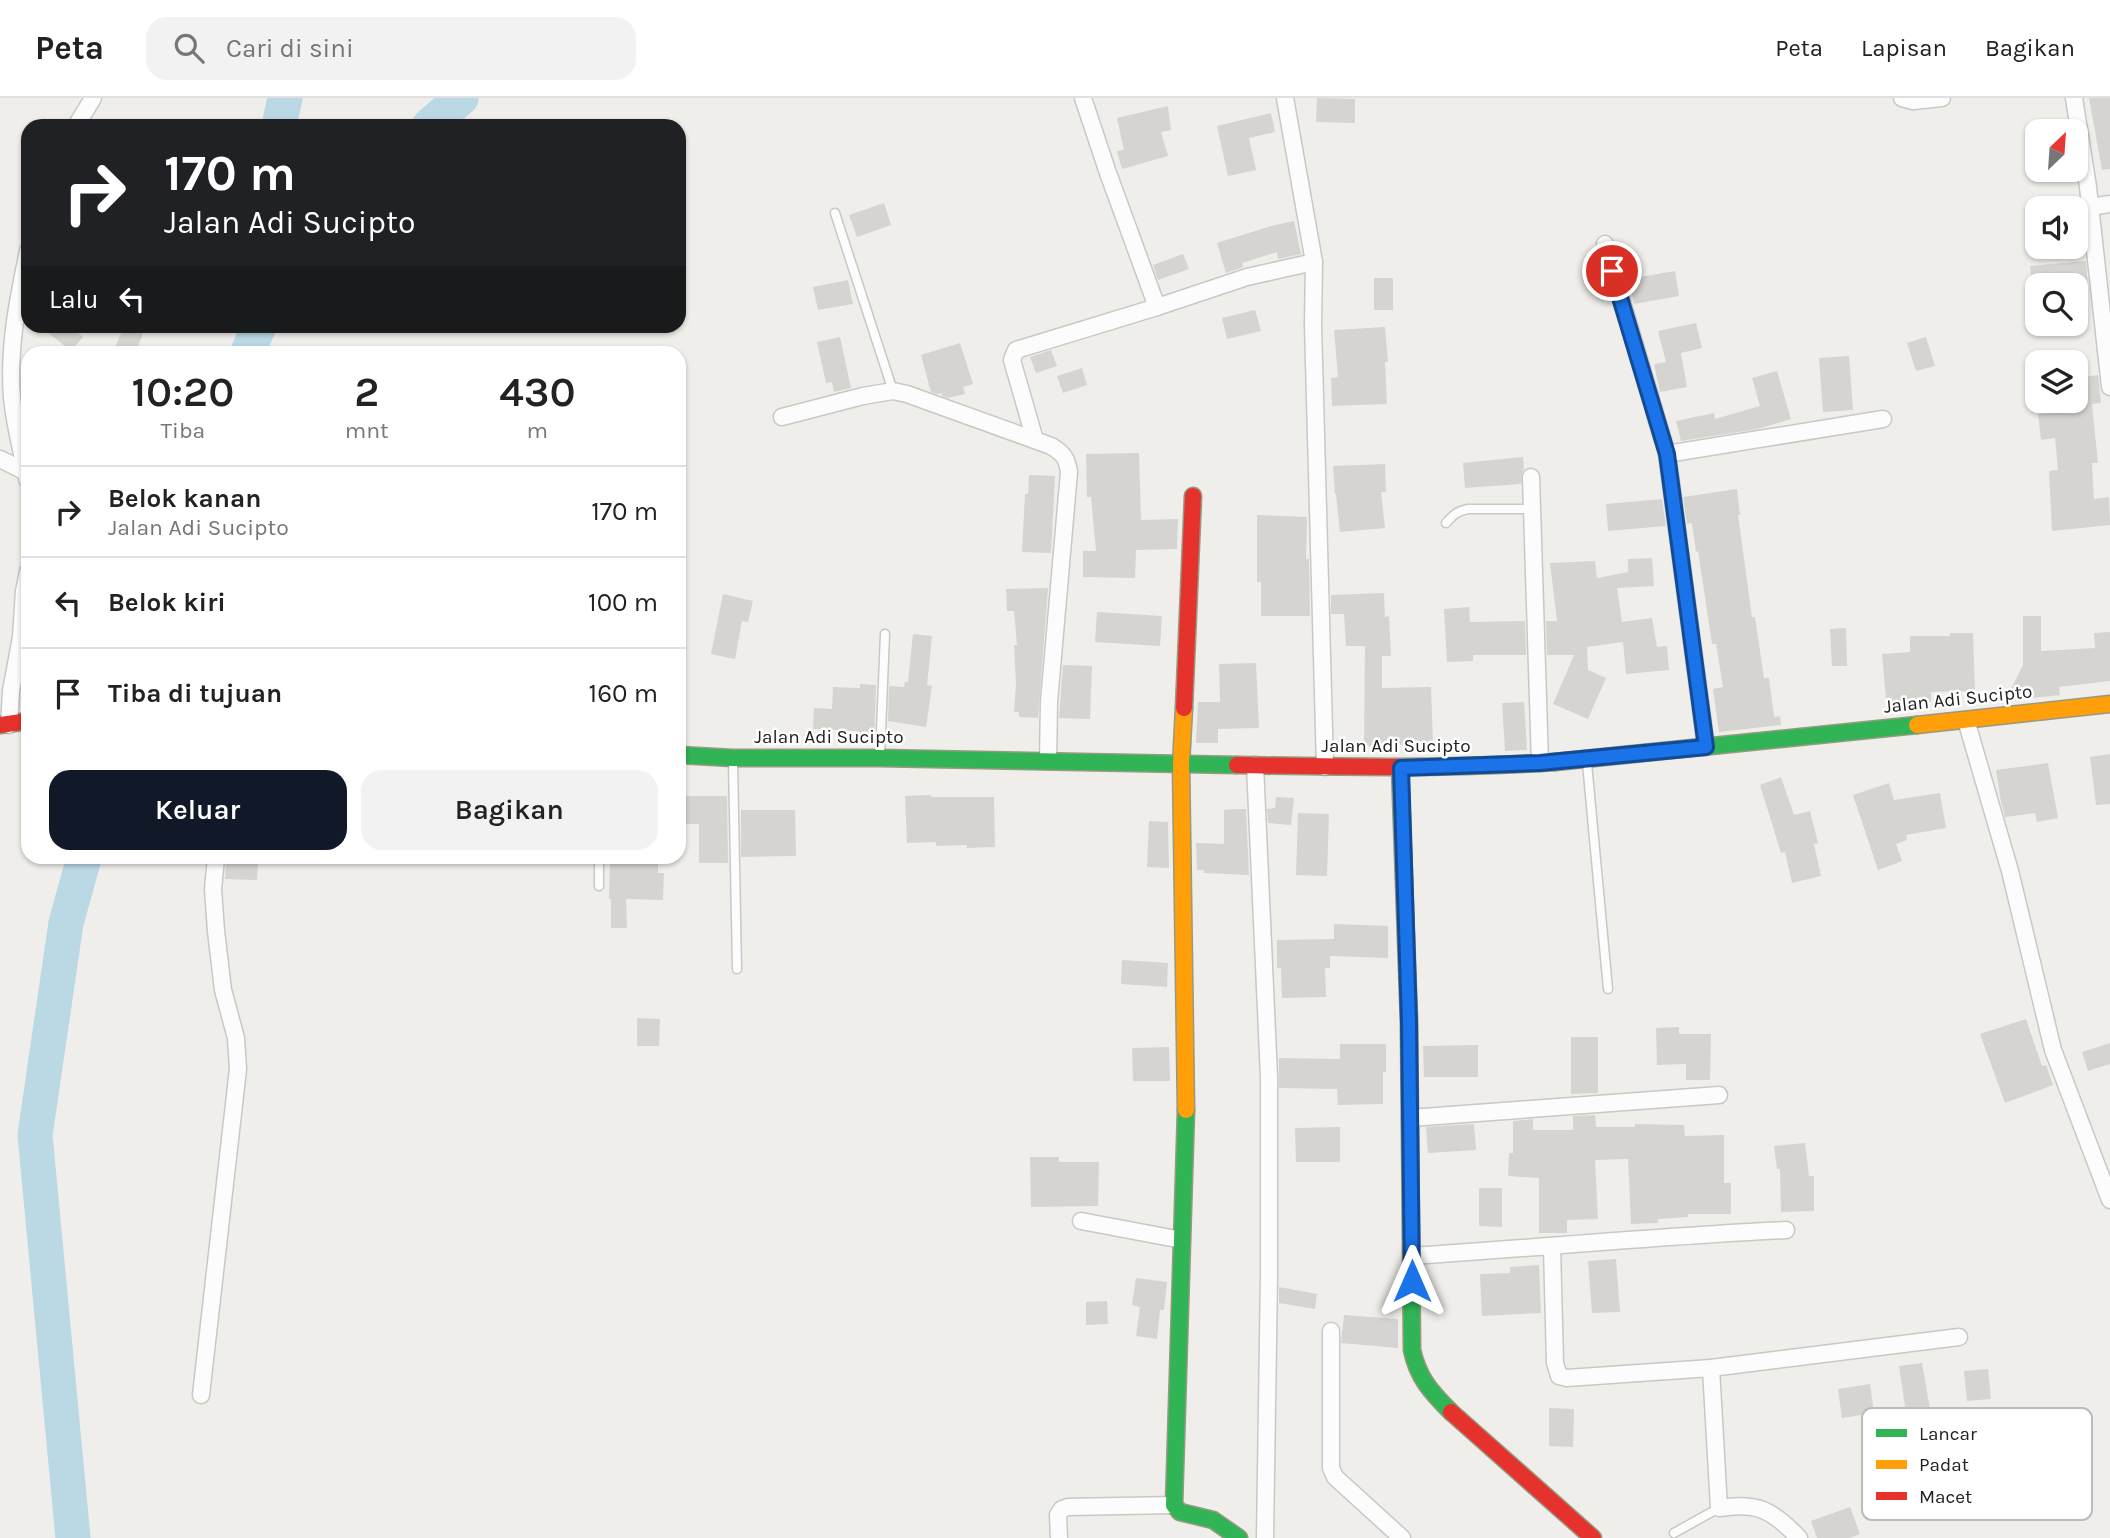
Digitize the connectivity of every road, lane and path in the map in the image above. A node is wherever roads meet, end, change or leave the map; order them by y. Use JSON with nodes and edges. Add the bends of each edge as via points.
{"nodes":[{"id":1,"x":93,"y":98,"type":"edge"},
{"id":2,"x":1083,"y":98,"type":"edge"},
{"id":3,"x":1285,"y":98,"type":"edge"},
{"id":4,"x":1902,"y":98,"type":"edge"},
{"id":5,"x":1942,"y":98,"type":"edge"},
{"id":6,"x":2074,"y":98,"type":"edge"},
{"id":7,"x":80,"y":119,"type":"edge"},
{"id":8,"x":2110,"y":204,"type":"edge"},
{"id":9,"x":2090,"y":207,"type":"junction"},
{"id":10,"x":835,"y":213,"type":"dead end"},
{"id":11,"x":1605,"y":244,"type":"dead end"},
{"id":12,"x":1314,"y":262,"type":"junction"},
{"id":13,"x":21,"y":286,"type":"edge"},
{"id":14,"x":1157,"y":307,"type":"junction"},
{"id":15,"x":2110,"y":387,"type":"edge"},
{"id":16,"x":892,"y":391,"type":"junction"},
{"id":17,"x":782,"y":417,"type":"dead end"},
{"id":18,"x":1883,"y":419,"type":"dead end"},
{"id":19,"x":1035,"y":440,"type":"junction"},
{"id":20,"x":21,"y":445,"type":"edge"},
{"id":21,"x":1667,"y":454,"type":"junction"},
{"id":22,"x":0,"y":459,"type":"edge"},
{"id":23,"x":21,"y":473,"type":"edge"},
{"id":24,"x":1531,"y":477,"type":"dead end"},
{"id":25,"x":1193,"y":496,"type":"dead end"},
{"id":26,"x":1532,"y":509,"type":"junction"},
{"id":27,"x":1446,"y":523,"type":"dead end"},
{"id":28,"x":885,"y":634,"type":"dead end"},
{"id":29,"x":21,"y":637,"type":"edge"},
{"id":30,"x":2110,"y":704,"type":"edge"},
{"id":31,"x":1966,"y":720,"type":"junction"},
{"id":32,"x":5,"y":725,"type":"edge"},
{"id":33,"x":1706,"y":747,"type":"junction"},
{"id":34,"x":686,"y":755,"type":"edge"},
{"id":35,"x":733,"y":758,"type":"junction"},
{"id":36,"x":880,"y":758,"type":"junction"},
{"id":37,"x":1587,"y":760,"type":"junction"},
{"id":38,"x":1048,"y":761,"type":"junction"},
{"id":39,"x":1540,"y":763,"type":"junction"},
{"id":40,"x":1181,"y":764,"type":"junction"},
{"id":41,"x":1255,"y":765,"type":"junction"},
{"id":42,"x":1325,"y":767,"type":"junction"},
{"id":43,"x":1401,"y":768,"type":"junction"},
{"id":44,"x":216,"y":864,"type":"edge"},
{"id":45,"x":599,"y":864,"type":"edge"},
{"id":46,"x":599,"y":886,"type":"dead end"},
{"id":47,"x":737,"y":969,"type":"dead end"},
{"id":48,"x":1608,"y":989,"type":"dead end"},
{"id":49,"x":1719,"y":1095,"type":"dead end"},
{"id":50,"x":1410,"y":1118,"type":"junction"},
{"id":51,"x":2110,"y":1200,"type":"edge"},
{"id":52,"x":1081,"y":1221,"type":"dead end"},
{"id":53,"x":1786,"y":1230,"type":"dead end"},
{"id":54,"x":1182,"y":1240,"type":"junction"},
{"id":55,"x":1552,"y":1247,"type":"junction"},
{"id":56,"x":1412,"y":1256,"type":"junction"},
{"id":57,"x":1331,"y":1331,"type":"dead end"},
{"id":58,"x":1959,"y":1337,"type":"dead end"},
{"id":59,"x":1711,"y":1368,"type":"junction"},
{"id":60,"x":201,"y":1395,"type":"dead end"},
{"id":61,"x":1174,"y":1505,"type":"junction"},
{"id":62,"x":1719,"y":1507,"type":"junction"},
{"id":63,"x":1674,"y":1533,"type":"dead end"},
{"id":64,"x":1059,"y":1538,"type":"edge"},
{"id":65,"x":1239,"y":1538,"type":"edge"},
{"id":66,"x":1265,"y":1538,"type":"edge"},
{"id":67,"x":1402,"y":1538,"type":"edge"},
{"id":68,"x":1592,"y":1538,"type":"edge"},
{"id":69,"x":1799,"y":1538,"type":"edge"}],
"edges":[{"from":1,"to":7,"type":"street"},
{"from":2,"to":14,"type":"street"},
{"from":3,"to":12,"type":"street"},
{"from":4,"to":5,"type":"street"},
{"from":6,"to":9,"type":"street"},
{"from":8,"to":9,"type":"street"},
{"from":9,"to":15,"type":"street"},
{"from":10,"to":16,"type":"lane"},
{"from":11,"to":21,"type":"street"},
{"from":12,"to":14,"type":"street","via":[[1247,277]]},
{"from":12,"to":42,"type":"street"},
{"from":13,"to":20,"type":"street","via":[[11,348],[12,398]]},
{"from":14,"to":19,"type":"street","via":[[1016,350],[1012,360]]},
{"from":16,"to":17,"type":"street"},
{"from":16,"to":19,"type":"street"},
{"from":18,"to":21,"type":"street"},
{"from":19,"to":38,"type":"street","via":[[1061,452],[1069,472]]},
{"from":21,"to":33,"type":"street"},
{"from":22,"to":23,"type":"street"},
{"from":24,"to":26,"type":"street"},
{"from":25,"to":40,"type":"street"},
{"from":26,"to":27,"type":"lane","via":[[1459,510]]},
{"from":26,"to":39,"type":"street"},
{"from":28,"to":36,"type":"lane"},
{"from":29,"to":32,"type":"street"},
{"from":30,"to":31,"type":"street","name":"Jalan Adi Sucipto"},
{"from":31,"to":33,"type":"street","name":"Jalan Adi Sucipto"},
{"from":31,"to":51,"type":"street","via":[[2010,872],[2053,1050]]},
{"from":33,"to":37,"type":"street","name":"Jalan Adi Sucipto"},
{"from":34,"to":35,"type":"street","name":"Jalan Adi Sucipto"},
{"from":35,"to":36,"type":"street","name":"Jalan Adi Sucipto"},
{"from":35,"to":47,"type":"lane"},
{"from":36,"to":38,"type":"street","name":"Jalan Adi Sucipto"},
{"from":37,"to":39,"type":"street","name":"Jalan Adi Sucipto"},
{"from":37,"to":48,"type":"lane"},
{"from":38,"to":40,"type":"street","name":"Jalan Adi Sucipto"},
{"from":39,"to":43,"type":"street","name":"Jalan Adi Sucipto"},
{"from":40,"to":41,"type":"street","name":"Jalan Adi Sucipto"},
{"from":40,"to":54,"type":"street","via":[[1187,1087]]},
{"from":41,"to":42,"type":"street","name":"Jalan Adi Sucipto"},
{"from":41,"to":66,"type":"street","via":[[1269,1077]]},
{"from":42,"to":43,"type":"street","name":"Jalan Adi Sucipto"},
{"from":43,"to":50,"type":"street"},
{"from":44,"to":60,"type":"street","via":[[216,930],[238,1069]]},
{"from":45,"to":46,"type":"lane"},
{"from":49,"to":50,"type":"street"},
{"from":50,"to":56,"type":"street"},
{"from":52,"to":54,"type":"street"},
{"from":53,"to":55,"type":"street"},
{"from":54,"to":61,"type":"street"},
{"from":55,"to":56,"type":"street"},
{"from":55,"to":59,"type":"street","via":[[1559,1376]]},
{"from":56,"to":68,"type":"street","via":[[1416,1369],[1456,1417]]},
{"from":57,"to":67,"type":"street","via":[[1331,1468],[1335,1477]]},
{"from":58,"to":59,"type":"street"},
{"from":59,"to":62,"type":"street"},
{"from":61,"to":64,"type":"street","via":[[1068,1507],[1058,1515]]},
{"from":61,"to":65,"type":"street","via":[[1180,1512],[1213,1520]]},
{"from":62,"to":63,"type":"lane"},
{"from":62,"to":69,"type":"street","via":[[1757,1506],[1780,1518]]}]}
